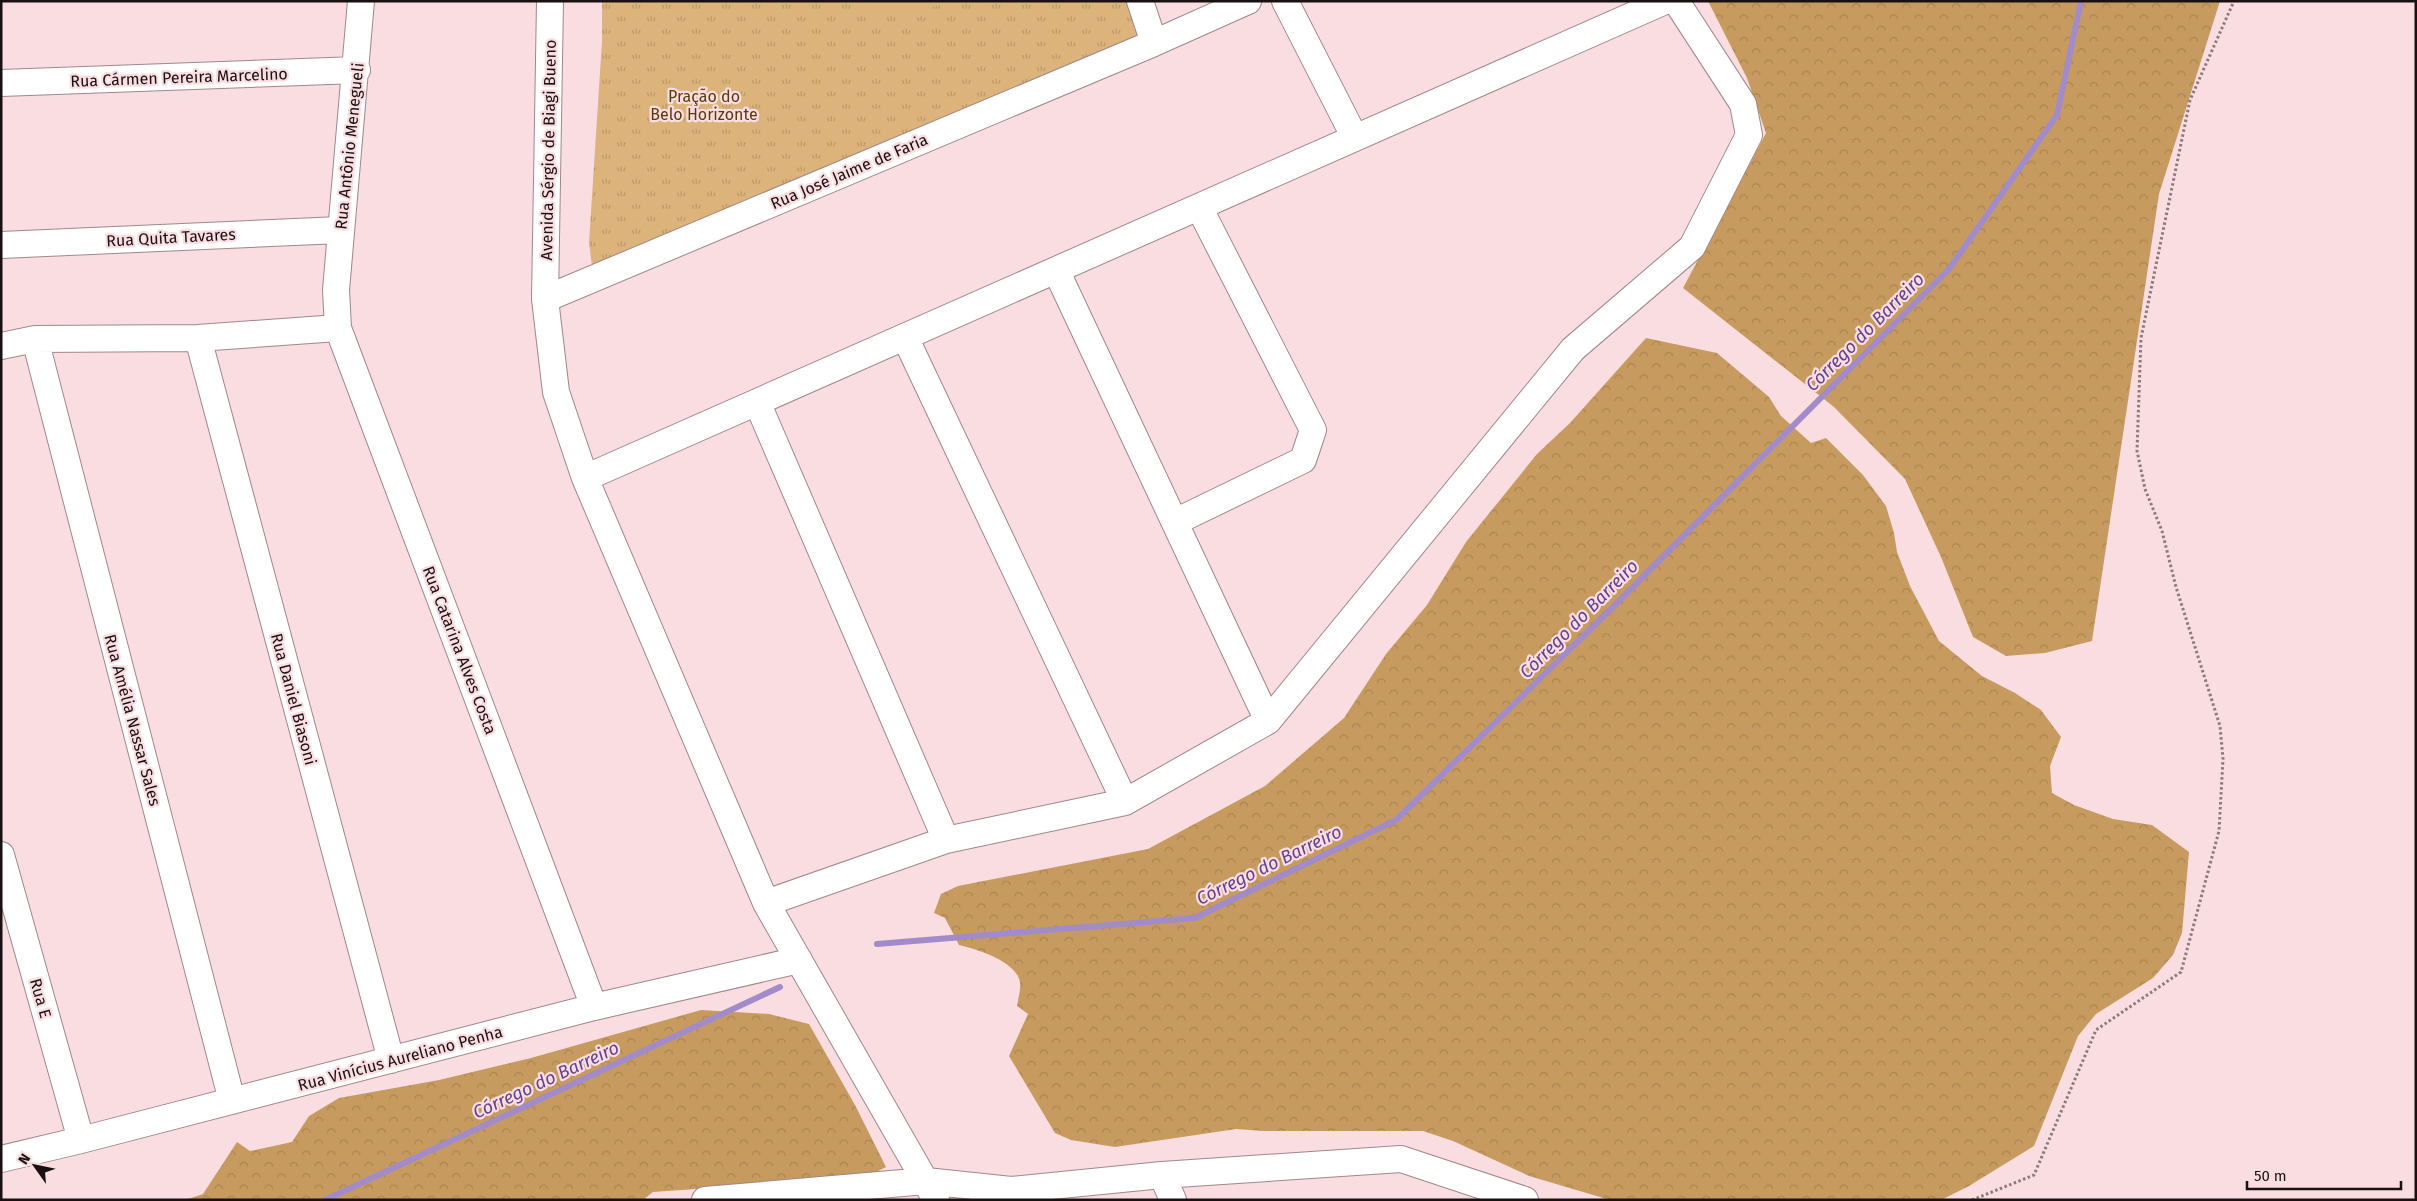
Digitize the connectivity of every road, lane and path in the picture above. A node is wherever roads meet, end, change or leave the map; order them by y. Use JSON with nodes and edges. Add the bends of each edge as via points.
{"nodes":[{"id":1,"x":362,"y":1,"type":"edge"},
{"id":2,"x":550,"y":1,"type":"edge"},
{"id":3,"x":1140,"y":1,"type":"edge"},
{"id":4,"x":1248,"y":1,"type":"edge"},
{"id":5,"x":1285,"y":1,"type":"edge"},
{"id":6,"x":1665,"y":1,"type":"edge"},
{"id":7,"x":1676,"y":1,"type":"edge"},
{"id":8,"x":2234,"y":1,"type":"edge"},
{"id":9,"x":1154,"y":44,"type":"junction"},
{"id":10,"x":357,"y":70,"type":"junction"},
{"id":11,"x":1,"y":84,"type":"edge"},
{"id":12,"x":1355,"y":138,"type":"junction"},
{"id":13,"x":1199,"y":207,"type":"junction"},
{"id":14,"x":340,"y":230,"type":"junction"},
{"id":15,"x":1,"y":245,"type":"edge"},
{"id":16,"x":1056,"y":270,"type":"junction"},
{"id":17,"x":336,"y":290,"type":"joint"},
{"id":18,"x":545,"y":298,"type":"junction"},
{"id":19,"x":338,"y":328,"type":"junction"},
{"id":20,"x":905,"y":337,"type":"junction"},
{"id":21,"x":198,"y":338,"type":"junction"},
{"id":22,"x":35,"y":340,"type":"junction"},
{"id":23,"x":1,"y":346,"type":"edge"},
{"id":24,"x":757,"y":402,"type":"junction"},
{"id":25,"x":585,"y":478,"type":"junction"},
{"id":26,"x":1175,"y":522,"type":"junction"},
{"id":27,"x":1268,"y":722,"type":"junction"},
{"id":28,"x":1125,"y":802,"type":"junction"},
{"id":29,"x":946,"y":840,"type":"junction"},
{"id":30,"x":1,"y":855,"type":"edge"},
{"id":31,"x":766,"y":903,"type":"junction"},
{"id":32,"x":799,"y":960,"type":"junction"},
{"id":33,"x":594,"y":1007,"type":"junction"},
{"id":34,"x":391,"y":1060,"type":"junction"},
{"id":35,"x":232,"y":1101,"type":"junction"},
{"id":36,"x":81,"y":1140,"type":"junction"},
{"id":37,"x":1,"y":1159,"type":"edge"},
{"id":38,"x":1162,"y":1175,"type":"junction"},
{"id":39,"x":931,"y":1191,"type":"edge"},
{"id":40,"x":705,"y":1200,"type":"edge"},
{"id":41,"x":1173,"y":1200,"type":"edge"},
{"id":42,"x":1525,"y":1200,"type":"edge"},
{"id":43,"x":1972,"y":1200,"type":"edge"}],
"edges":[{"from":1,"to":10,"type":"street","name":"Rua Antônio Menegueli"},
{"from":2,"to":18,"type":"street","name":"Avenida Sérgio de Biagi Bueno"},
{"from":3,"to":9,"type":"street"},
{"from":4,"to":9,"type":"street","name":"Rua José Jaime de Faria"},
{"from":5,"to":12,"type":"street"},
{"from":6,"to":12,"type":"street"},
{"from":7,"to":27,"type":"street","via":[[1742,104],[1749,135],[1692,247],[1572,349]]},
{"from":8,"to":43,"type":"path","via":[[2190,100],[2141,338],[2137,451],[2145,489],[2162,531],[2176,587],[2220,726],[2223,759],[2219,831],[2181,972],[2096,1030],[2034,1175]]},
{"from":9,"to":18,"type":"street","name":"Rua José Jaime de Faria"},
{"from":10,"to":11,"type":"street","name":"Rua Cármen Pereira Marcelino"},
{"from":10,"to":14,"type":"street","name":"Rua Antônio Menegueli"},
{"from":12,"to":13,"type":"street"},
{"from":13,"to":16,"type":"street"},
{"from":13,"to":26,"type":"street","via":[[1313,430],[1303,460]]},
{"from":14,"to":15,"type":"street","name":"Rua Quita Tavares"},
{"from":14,"to":17,"type":"street","name":"Rua Antônio Menegueli"},
{"from":16,"to":20,"type":"street"},
{"from":16,"to":26,"type":"street"},
{"from":17,"to":19,"type":"street","name":"Rua Catarina Alves Costa"},
{"from":18,"to":25,"type":"street","name":"Avenida Sérgio de Biagi Bueno","via":[[556,392]]},
{"from":19,"to":21,"type":"street"},
{"from":19,"to":33,"type":"street","name":"Rua Catarina Alves Costa"},
{"from":20,"to":24,"type":"street"},
{"from":20,"to":28,"type":"street"},
{"from":21,"to":22,"type":"street"},
{"from":21,"to":34,"type":"street","name":"Rua Daniel Biasoni"},
{"from":22,"to":23,"type":"street"},
{"from":22,"to":35,"type":"street","name":"Rua Amélia Nassar Sales"},
{"from":24,"to":25,"type":"street"},
{"from":24,"to":29,"type":"street"},
{"from":25,"to":31,"type":"street","name":"Avenida Sérgio de Biagi Bueno"},
{"from":26,"to":27,"type":"street"},
{"from":27,"to":28,"type":"street"},
{"from":28,"to":29,"type":"street"},
{"from":29,"to":31,"type":"street"},
{"from":30,"to":36,"type":"street","name":"Rua E"},
{"from":31,"to":32,"type":"street","name":"Avenida Sérgio de Biagi Bueno"},
{"from":32,"to":33,"type":"street","name":"Rua Vinícius Aureliano Penha"},
{"from":32,"to":39,"type":"street","name":"Avenida Sérgio de Biagi Bueno"},
{"from":33,"to":34,"type":"street","name":"Rua Vinícius Aureliano Penha"},
{"from":34,"to":35,"type":"street","name":"Rua Vinícius Aureliano Penha"},
{"from":35,"to":36,"type":"street","name":"Rua Vinícius Aureliano Penha"},
{"from":36,"to":37,"type":"street","name":"Rua Vinícius Aureliano Penha"},
{"from":38,"to":39,"type":"street","via":[[1010,1190]]},
{"from":38,"to":41,"type":"street"},
{"from":38,"to":42,"type":"street","via":[[1401,1158]]},
{"from":39,"to":40,"type":"street"}]}
